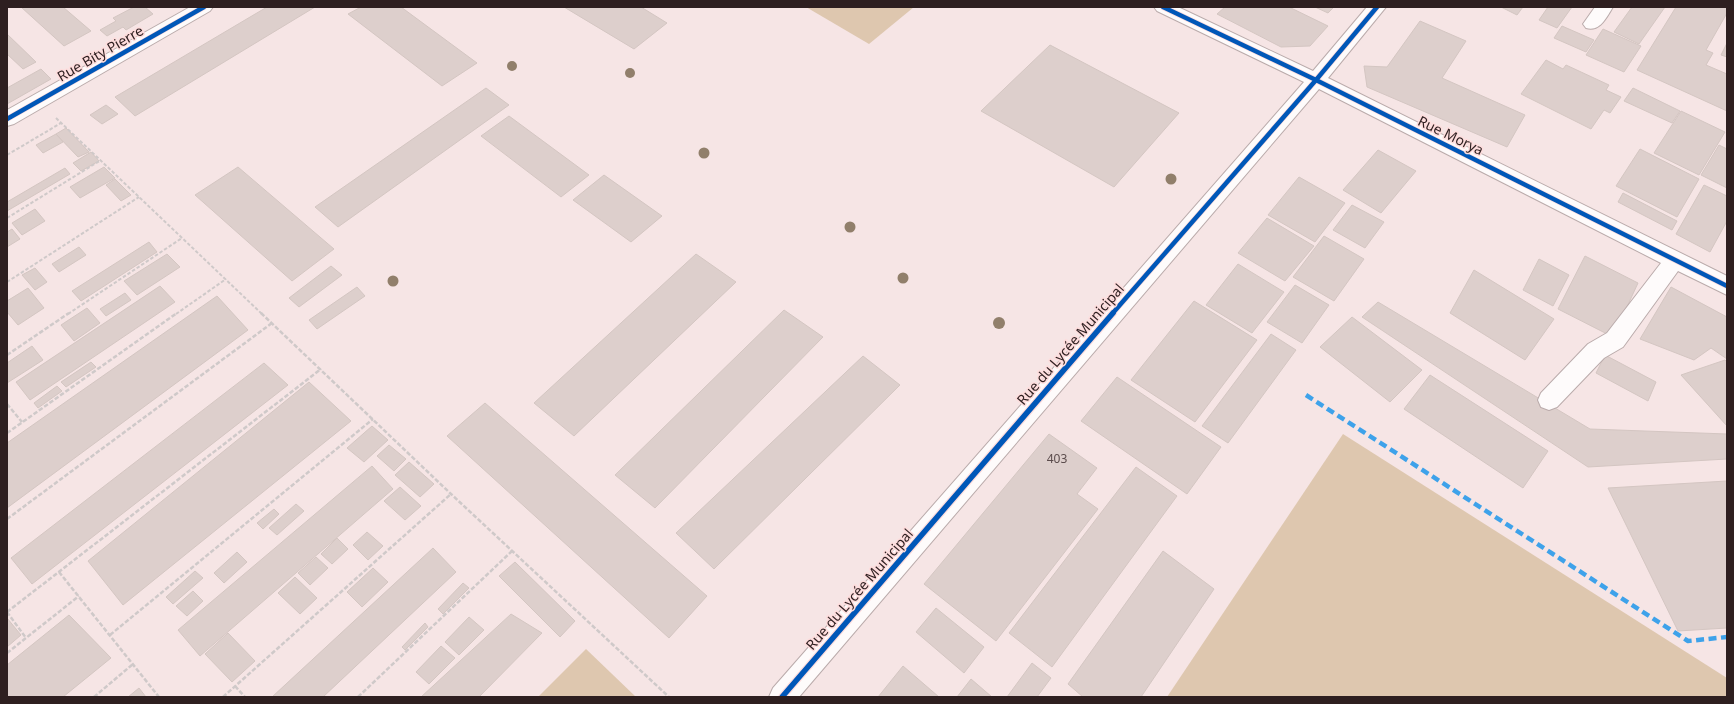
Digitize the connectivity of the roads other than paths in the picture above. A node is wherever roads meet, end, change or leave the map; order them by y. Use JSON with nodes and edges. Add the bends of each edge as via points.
{"nodes":[{"id":1,"x":204,"y":7,"type":"edge"},
{"id":2,"x":1163,"y":7,"type":"edge"},
{"id":3,"x":1377,"y":7,"type":"edge"},
{"id":4,"x":1604,"y":7,"type":"edge"},
{"id":5,"x":1592,"y":24,"type":"dead end"},
{"id":6,"x":1316,"y":80,"type":"junction"},
{"id":7,"x":7,"y":119,"type":"edge"},
{"id":8,"x":1675,"y":260,"type":"junction"},
{"id":9,"x":1727,"y":286,"type":"edge"},
{"id":10,"x":1549,"y":400,"type":"dead end"},
{"id":11,"x":782,"y":697,"type":"edge"}],
"edges":[{"from":1,"to":7,"type":"street","name":"Rue Bity Pierre"},
{"from":2,"to":6,"type":"street","name":"Rue Morya"},
{"from":3,"to":6,"type":"street","name":"Rue du Lycée Municipal"},
{"from":4,"to":5,"type":"street"},
{"from":6,"to":8,"type":"street","name":"Rue Morya"},
{"from":6,"to":11,"type":"street","name":"Rue du Lycée Municipal"},
{"from":8,"to":9,"type":"street","name":"Rue Morya"},
{"from":8,"to":10,"type":"street","via":[[1615,340],[1596,351]]}]}
